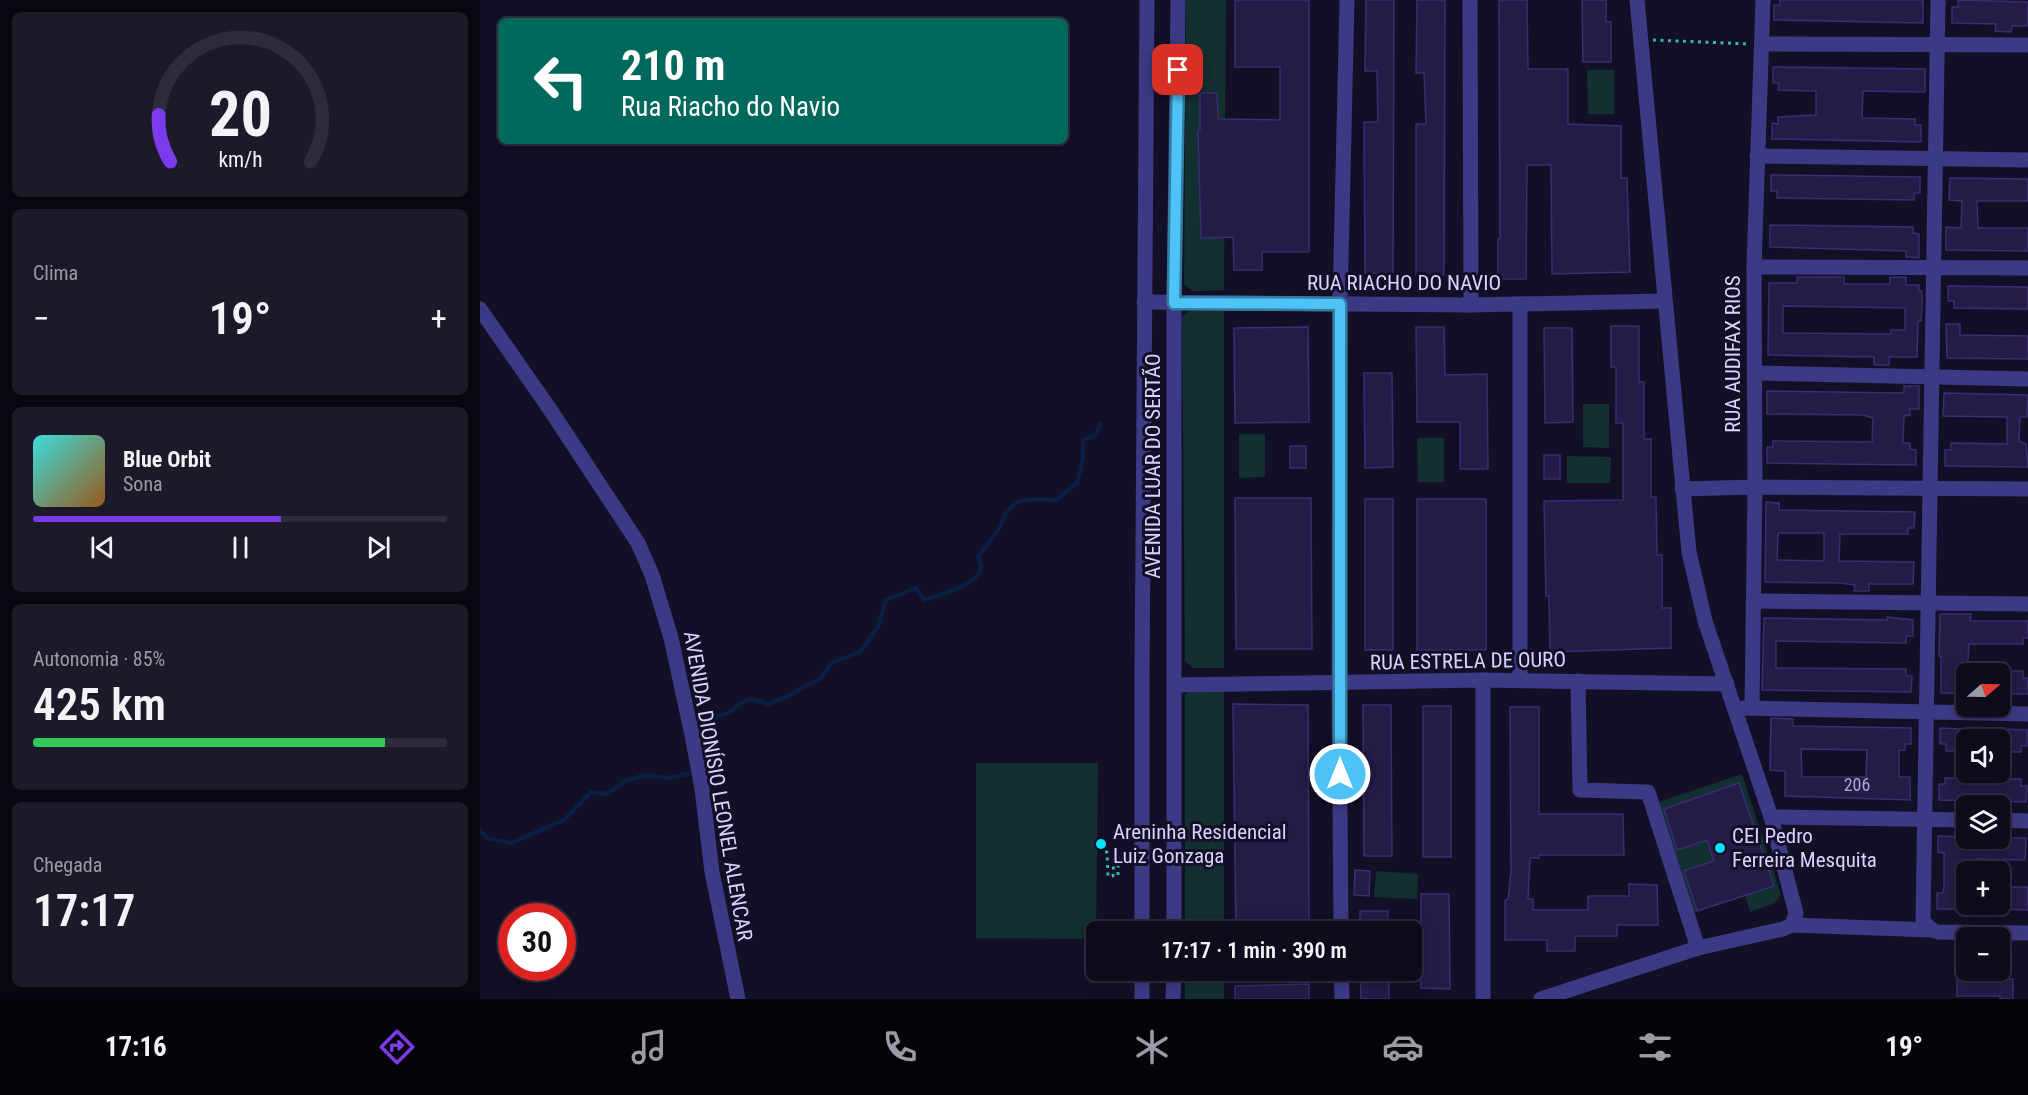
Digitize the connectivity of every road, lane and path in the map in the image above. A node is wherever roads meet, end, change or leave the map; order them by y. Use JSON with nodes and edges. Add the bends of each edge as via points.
{"nodes":[{"id":1,"x":1147,"y":0,"type":"edge"},
{"id":2,"x":1178,"y":0,"type":"edge"},
{"id":3,"x":1347,"y":0,"type":"edge"},
{"id":4,"x":1470,"y":0,"type":"edge"},
{"id":5,"x":1637,"y":0,"type":"edge"},
{"id":6,"x":1763,"y":0,"type":"edge"},
{"id":7,"x":1938,"y":0,"type":"edge"},
{"id":8,"x":1641,"y":40,"type":"junction"},
{"id":9,"x":1763,"y":44,"type":"junction"},
{"id":10,"x":1937,"y":44,"type":"junction"},
{"id":11,"x":2028,"y":45,"type":"edge"},
{"id":12,"x":1757,"y":156,"type":"junction"},
{"id":13,"x":1935,"y":160,"type":"junction"},
{"id":14,"x":2028,"y":160,"type":"edge"},
{"id":15,"x":1754,"y":267,"type":"junction"},
{"id":16,"x":1934,"y":267,"type":"junction"},
{"id":17,"x":2028,"y":268,"type":"edge"},
{"id":18,"x":1664,"y":301,"type":"junction"},
{"id":19,"x":1144,"y":303,"type":"junction"},
{"id":20,"x":1174,"y":303,"type":"junction"},
{"id":21,"x":1340,"y":304,"type":"junction"},
{"id":22,"x":1520,"y":304,"type":"junction"},
{"id":23,"x":1471,"y":305,"type":"junction"},
{"id":24,"x":480,"y":309,"type":"edge"},
{"id":25,"x":1755,"y":373,"type":"junction"},
{"id":26,"x":1932,"y":378,"type":"junction"},
{"id":27,"x":2028,"y":379,"type":"edge"},
{"id":28,"x":1755,"y":487,"type":"junction"},
{"id":29,"x":1930,"y":488,"type":"junction"},
{"id":30,"x":1682,"y":489,"type":"junction"},
{"id":31,"x":2028,"y":489,"type":"edge"},
{"id":32,"x":1753,"y":601,"type":"junction"},
{"id":33,"x":1928,"y":604,"type":"junction"},
{"id":34,"x":2028,"y":604,"type":"edge"},
{"id":35,"x":1483,"y":680,"type":"junction"},
{"id":36,"x":1520,"y":681,"type":"junction"},
{"id":37,"x":1578,"y":681,"type":"junction"},
{"id":38,"x":1339,"y":683,"type":"junction"},
{"id":39,"x":1727,"y":684,"type":"junction"},
{"id":40,"x":1174,"y":685,"type":"junction"},
{"id":41,"x":1735,"y":708,"type":"junction"},
{"id":42,"x":1752,"y":708,"type":"junction"},
{"id":43,"x":1926,"y":712,"type":"junction"},
{"id":44,"x":2028,"y":714,"type":"edge"},
{"id":45,"x":1771,"y":817,"type":"junction"},
{"id":46,"x":1924,"y":819,"type":"junction"},
{"id":47,"x":1956,"y":820,"type":"edge"},
{"id":48,"x":2010,"y":820,"type":"edge"},
{"id":49,"x":2028,"y":821,"type":"edge"},
{"id":50,"x":1105,"y":852,"type":"dead end"},
{"id":51,"x":1118,"y":876,"type":"dead end"},
{"id":52,"x":1142,"y":921,"type":"edge"},
{"id":53,"x":1174,"y":921,"type":"edge"},
{"id":54,"x":1341,"y":921,"type":"edge"},
{"id":55,"x":1792,"y":925,"type":"junction"},
{"id":56,"x":1932,"y":930,"type":"junction"},
{"id":57,"x":2028,"y":933,"type":"edge"},
{"id":58,"x":1698,"y":948,"type":"junction"},
{"id":59,"x":1142,"y":981,"type":"edge"},
{"id":60,"x":1174,"y":981,"type":"edge"},
{"id":61,"x":1341,"y":981,"type":"edge"},
{"id":62,"x":738,"y":999,"type":"edge"},
{"id":63,"x":1142,"y":999,"type":"edge"},
{"id":64,"x":1173,"y":999,"type":"edge"},
{"id":65,"x":1342,"y":999,"type":"edge"},
{"id":66,"x":1483,"y":999,"type":"edge"},
{"id":67,"x":1541,"y":999,"type":"edge"}],
"edges":[{"from":1,"to":19,"type":"street","name":"AVENIDA LUAR DO SERTÃO"},
{"from":2,"to":20,"type":"street","name":"AVENIDA LUAR DO SERTÃO"},
{"from":3,"to":21,"type":"street"},
{"from":4,"to":23,"type":"street"},
{"from":5,"to":8,"type":"street"},
{"from":6,"to":9,"type":"street","name":"RUA AUDIFAX RIOS"},
{"from":7,"to":10,"type":"street"},
{"from":8,"to":9,"type":"path"},
{"from":8,"to":18,"type":"street"},
{"from":9,"to":10,"type":"street"},
{"from":9,"to":12,"type":"street","name":"RUA AUDIFAX RIOS"},
{"from":10,"to":11,"type":"street"},
{"from":10,"to":13,"type":"street"},
{"from":12,"to":13,"type":"street"},
{"from":12,"to":15,"type":"street","name":"RUA AUDIFAX RIOS"},
{"from":13,"to":14,"type":"street"},
{"from":13,"to":16,"type":"street"},
{"from":15,"to":16,"type":"street"},
{"from":15,"to":25,"type":"street","name":"RUA AUDIFAX RIOS"},
{"from":16,"to":17,"type":"street"},
{"from":16,"to":26,"type":"street"},
{"from":18,"to":22,"type":"street","name":"RUA RIACHO DO NAVIO"},
{"from":18,"to":30,"type":"street"},
{"from":19,"to":20,"type":"street","name":"RUA RIACHO DO NAVIO"},
{"from":19,"to":52,"type":"street","name":"AVENIDA LUAR DO SERTÃO"},
{"from":20,"to":21,"type":"street","name":"RUA RIACHO DO NAVIO"},
{"from":20,"to":40,"type":"street","name":"AVENIDA LUAR DO SERTÃO"},
{"from":21,"to":23,"type":"street","name":"RUA RIACHO DO NAVIO"},
{"from":21,"to":38,"type":"street"},
{"from":22,"to":23,"type":"street","name":"RUA RIACHO DO NAVIO"},
{"from":22,"to":36,"type":"street"},
{"from":24,"to":62,"type":"street","name":"AVENIDA DIONÍSIO LEONEL ALENCAR","via":[[632,534],[652,575],[671,638],[692,735],[712,872]]},
{"from":25,"to":26,"type":"street"},
{"from":25,"to":28,"type":"street","name":"RUA AUDIFAX RIOS"},
{"from":26,"to":27,"type":"street"},
{"from":26,"to":29,"type":"street"},
{"from":28,"to":29,"type":"street"},
{"from":28,"to":30,"type":"street"},
{"from":28,"to":32,"type":"street","name":"RUA AUDIFAX RIOS"},
{"from":29,"to":31,"type":"street"},
{"from":29,"to":33,"type":"street"},
{"from":30,"to":39,"type":"street","via":[[1695,584]]},
{"from":32,"to":33,"type":"street"},
{"from":32,"to":42,"type":"street","name":"RUA AUDIFAX RIOS"},
{"from":33,"to":34,"type":"street"},
{"from":33,"to":43,"type":"street"},
{"from":35,"to":36,"type":"street","name":"RUA ESTRELA DE OURO"},
{"from":35,"to":38,"type":"street","name":"RUA ESTRELA DE OURO"},
{"from":35,"to":66,"type":"street"},
{"from":36,"to":37,"type":"street","name":"RUA ESTRELA DE OURO"},
{"from":37,"to":39,"type":"street","name":"RUA ESTRELA DE OURO"},
{"from":37,"to":58,"type":"street","via":[[1580,790],[1648,792]]},
{"from":38,"to":40,"type":"street","name":"RUA ESTRELA DE OURO"},
{"from":38,"to":54,"type":"street"},
{"from":39,"to":41,"type":"street"},
{"from":40,"to":53,"type":"street","name":"AVENIDA LUAR DO SERTÃO"},
{"from":41,"to":42,"type":"street"},
{"from":41,"to":45,"type":"street"},
{"from":42,"to":43,"type":"street"},
{"from":43,"to":44,"type":"street"},
{"from":43,"to":46,"type":"street"},
{"from":45,"to":46,"type":"street"},
{"from":45,"to":55,"type":"street","via":[[1795,906]]},
{"from":46,"to":47,"type":"street"},
{"from":46,"to":56,"type":"street","via":[[1923,921]]},
{"from":48,"to":49,"type":"street"},
{"from":50,"to":51,"type":"path","via":[[1108,876],[1113,876],[1114,854],[1118,854]]},
{"from":55,"to":56,"type":"street"},
{"from":55,"to":58,"type":"street"},
{"from":56,"to":57,"type":"street","via":[[1958,934]]},
{"from":58,"to":67,"type":"street"},
{"from":59,"to":63,"type":"street"},
{"from":60,"to":64,"type":"street"},
{"from":61,"to":65,"type":"street"}]}
